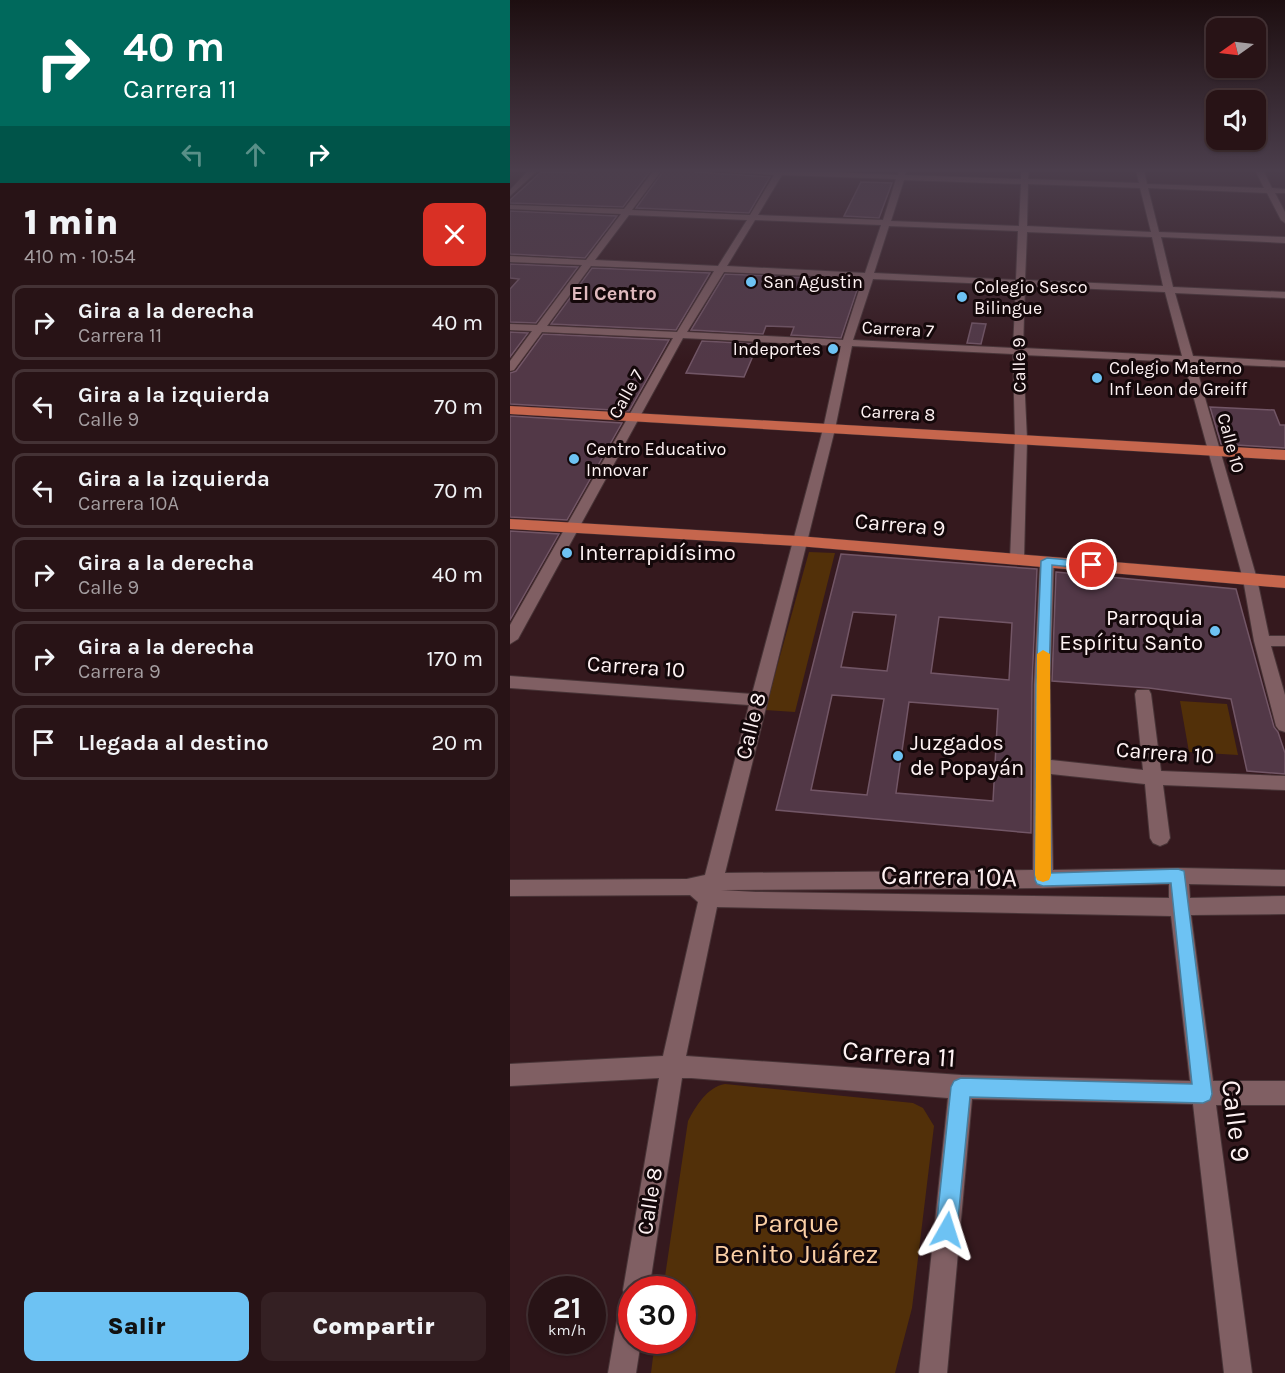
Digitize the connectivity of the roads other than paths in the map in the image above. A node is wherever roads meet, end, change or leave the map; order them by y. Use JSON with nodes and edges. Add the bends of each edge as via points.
{"nodes":[{"id":1,"x":610,"y":234,"type":"edge"},
{"id":2,"x":742,"y":234,"type":"edge"},
{"id":3,"x":881,"y":234,"type":"edge"},
{"id":4,"x":1021,"y":234,"type":"edge"},
{"id":5,"x":1130,"y":234,"type":"edge"},
{"id":6,"x":1155,"y":235,"type":"junction"},
{"id":7,"x":1285,"y":240,"type":"edge"},
{"id":8,"x":510,"y":259,"type":"edge"},
{"id":9,"x":589,"y":262,"type":"junction"},
{"id":10,"x":719,"y":268,"type":"junction"},
{"id":11,"x":868,"y":276,"type":"junction"},
{"id":12,"x":1020,"y":282,"type":"junction"},
{"id":13,"x":1169,"y":290,"type":"junction"},
{"id":14,"x":1285,"y":295,"type":"edge"},
{"id":15,"x":510,"y":327,"type":"edge"},
{"id":16,"x":541,"y":328,"type":"junction"},
{"id":17,"x":681,"y":335,"type":"junction"},
{"id":18,"x":847,"y":343,"type":"junction"},
{"id":19,"x":1018,"y":352,"type":"junction"},
{"id":20,"x":1189,"y":358,"type":"junction"},
{"id":21,"x":1285,"y":363,"type":"edge"},
{"id":22,"x":510,"y":368,"type":"edge"},
{"id":23,"x":510,"y":410,"type":"edge"},
{"id":24,"x":634,"y":418,"type":"junction"},
{"id":25,"x":829,"y":429,"type":"junction"},
{"id":26,"x":1022,"y":439,"type":"junction"},
{"id":27,"x":1215,"y":450,"type":"junction"},
{"id":28,"x":1285,"y":455,"type":"edge"},
{"id":29,"x":510,"y":524,"type":"edge"},
{"id":30,"x":570,"y":529,"type":"junction"},
{"id":31,"x":798,"y":541,"type":"junction"},
{"id":32,"x":1017,"y":559,"type":"junction"},
{"id":33,"x":1047,"y":561,"type":"junction"},
{"id":34,"x":1250,"y":579,"type":"junction"},
{"id":35,"x":1285,"y":582,"type":"edge"},
{"id":36,"x":510,"y":639,"type":"edge"},
{"id":37,"x":1262,"y":641,"type":"junction"},
{"id":38,"x":1285,"y":641,"type":"edge"},
{"id":39,"x":510,"y":682,"type":"edge"},
{"id":40,"x":1143,"y":694,"type":"dead end"},
{"id":41,"x":758,"y":700,"type":"junction"},
{"id":42,"x":1283,"y":709,"type":"edge"},
{"id":43,"x":1285,"y":726,"type":"edge"},
{"id":44,"x":1042,"y":766,"type":"junction"},
{"id":45,"x":1153,"y":778,"type":"junction"},
{"id":46,"x":1285,"y":783,"type":"edge"},
{"id":47,"x":1160,"y":838,"type":"dead end"},
{"id":48,"x":1178,"y":876,"type":"junction"},
{"id":49,"x":1285,"y":878,"type":"edge"},
{"id":50,"x":1043,"y":880,"type":"junction"},
{"id":51,"x":510,"y":888,"type":"edge"},
{"id":52,"x":711,"y":890,"type":"junction"},
{"id":53,"x":1285,"y":905,"type":"edge"},
{"id":54,"x":1180,"y":907,"type":"junction"},
{"id":55,"x":672,"y":1067,"type":"junction"},
{"id":56,"x":510,"y":1075,"type":"edge"},
{"id":57,"x":961,"y":1087,"type":"junction"},
{"id":58,"x":1285,"y":1093,"type":"edge"},
{"id":59,"x":1203,"y":1094,"type":"junction"},
{"id":60,"x":638,"y":1276,"type":"edge"},
{"id":61,"x":625,"y":1354,"type":"edge"},
{"id":62,"x":622,"y":1373,"type":"edge"},
{"id":63,"x":933,"y":1373,"type":"edge"},
{"id":64,"x":1238,"y":1373,"type":"edge"}],
"edges":[{"from":1,"to":9,"type":"street"},
{"from":2,"to":10,"type":"street","name":"Calle 7"},
{"from":3,"to":11,"type":"street","name":"Calle 8"},
{"from":4,"to":12,"type":"street","name":"Calle 9"},
{"from":5,"to":6,"type":"street"},
{"from":6,"to":7,"type":"street"},
{"from":6,"to":13,"type":"street","name":"Calle 10"},
{"from":8,"to":9,"type":"street"},
{"from":9,"to":10,"type":"street"},
{"from":9,"to":16,"type":"street"},
{"from":10,"to":11,"type":"street"},
{"from":10,"to":17,"type":"street","name":"Calle 7"},
{"from":11,"to":12,"type":"street"},
{"from":11,"to":18,"type":"street","name":"Calle 8"},
{"from":12,"to":13,"type":"street"},
{"from":12,"to":19,"type":"street","name":"Calle 9"},
{"from":13,"to":14,"type":"street"},
{"from":13,"to":20,"type":"street","name":"Calle 10"},
{"from":15,"to":16,"type":"street","name":"Carrera 7"},
{"from":16,"to":17,"type":"street","name":"Carrera 7"},
{"from":16,"to":22,"type":"street"},
{"from":17,"to":18,"type":"street","name":"Carrera 7"},
{"from":17,"to":24,"type":"street","name":"Calle 7"},
{"from":18,"to":19,"type":"street","name":"Carrera 7"},
{"from":18,"to":25,"type":"street","name":"Calle 8"},
{"from":19,"to":20,"type":"street","name":"Carrera 7"},
{"from":19,"to":26,"type":"street","name":"Calle 9"},
{"from":20,"to":21,"type":"street","name":"Carrera 7"},
{"from":20,"to":27,"type":"street","name":"Calle 10"},
{"from":23,"to":24,"type":"main road","name":"Carrera 8"},
{"from":24,"to":25,"type":"main road","name":"Carrera 8"},
{"from":24,"to":30,"type":"street","name":"Calle 7"},
{"from":25,"to":26,"type":"main road","name":"Carrera 8"},
{"from":25,"to":31,"type":"street","name":"Calle 8"},
{"from":26,"to":27,"type":"main road","name":"Carrera 8"},
{"from":26,"to":32,"type":"street","name":"Calle 9"},
{"from":27,"to":28,"type":"main road","name":"Carrera 8"},
{"from":27,"to":34,"type":"street","name":"Calle 10"},
{"from":29,"to":30,"type":"main road","name":"Carrera 9"},
{"from":30,"to":31,"type":"main road","name":"Carrera 9"},
{"from":30,"to":36,"type":"street","name":"Calle 7"},
{"from":31,"to":32,"type":"main road","name":"Carrera 9"},
{"from":31,"to":41,"type":"street","name":"Calle 8"},
{"from":32,"to":33,"type":"main road","name":"Carrera 9"},
{"from":33,"to":34,"type":"main road","name":"Carrera 9"},
{"from":33,"to":44,"type":"street"},
{"from":34,"to":35,"type":"main road","name":"Carrera 9"},
{"from":34,"to":37,"type":"street","name":"Calle 10"},
{"from":37,"to":38,"type":"street"},
{"from":37,"to":42,"type":"street","name":"Calle 10"},
{"from":39,"to":41,"type":"street","name":"Carrera 10"},
{"from":40,"to":45,"type":"street"},
{"from":41,"to":52,"type":"street","name":"Calle 8"},
{"from":42,"to":43,"type":"street","name":"Calle 10"},
{"from":44,"to":45,"type":"street","name":"Carrera 10"},
{"from":44,"to":50,"type":"street"},
{"from":45,"to":46,"type":"street","name":"Carrera 10"},
{"from":45,"to":47,"type":"street"},
{"from":48,"to":49,"type":"street","name":"Carrera 10A"},
{"from":48,"to":50,"type":"street","name":"Carrera 10A"},
{"from":48,"to":54,"type":"street","name":"Calle 9"},
{"from":50,"to":52,"type":"street","name":"Carrera 10A","via":[[754,883]]},
{"from":51,"to":52,"type":"street","name":"Carrera 10A"},
{"from":52,"to":54,"type":"street","name":"Carrera 10A","via":[[767,901]]},
{"from":52,"to":55,"type":"street","name":"Calle 8"},
{"from":53,"to":54,"type":"street","name":"Carrera 10A"},
{"from":54,"to":59,"type":"street","name":"Calle 9"},
{"from":55,"to":56,"type":"street","name":"Carrera 11"},
{"from":55,"to":57,"type":"street","name":"Carrera 11"},
{"from":55,"to":60,"type":"street","name":"Calle 8"},
{"from":57,"to":59,"type":"street","name":"Carrera 11"},
{"from":57,"to":63,"type":"street"},
{"from":58,"to":59,"type":"street","name":"Carrera 11"},
{"from":59,"to":64,"type":"street","name":"Calle 9"},
{"from":61,"to":62,"type":"street"}]}
